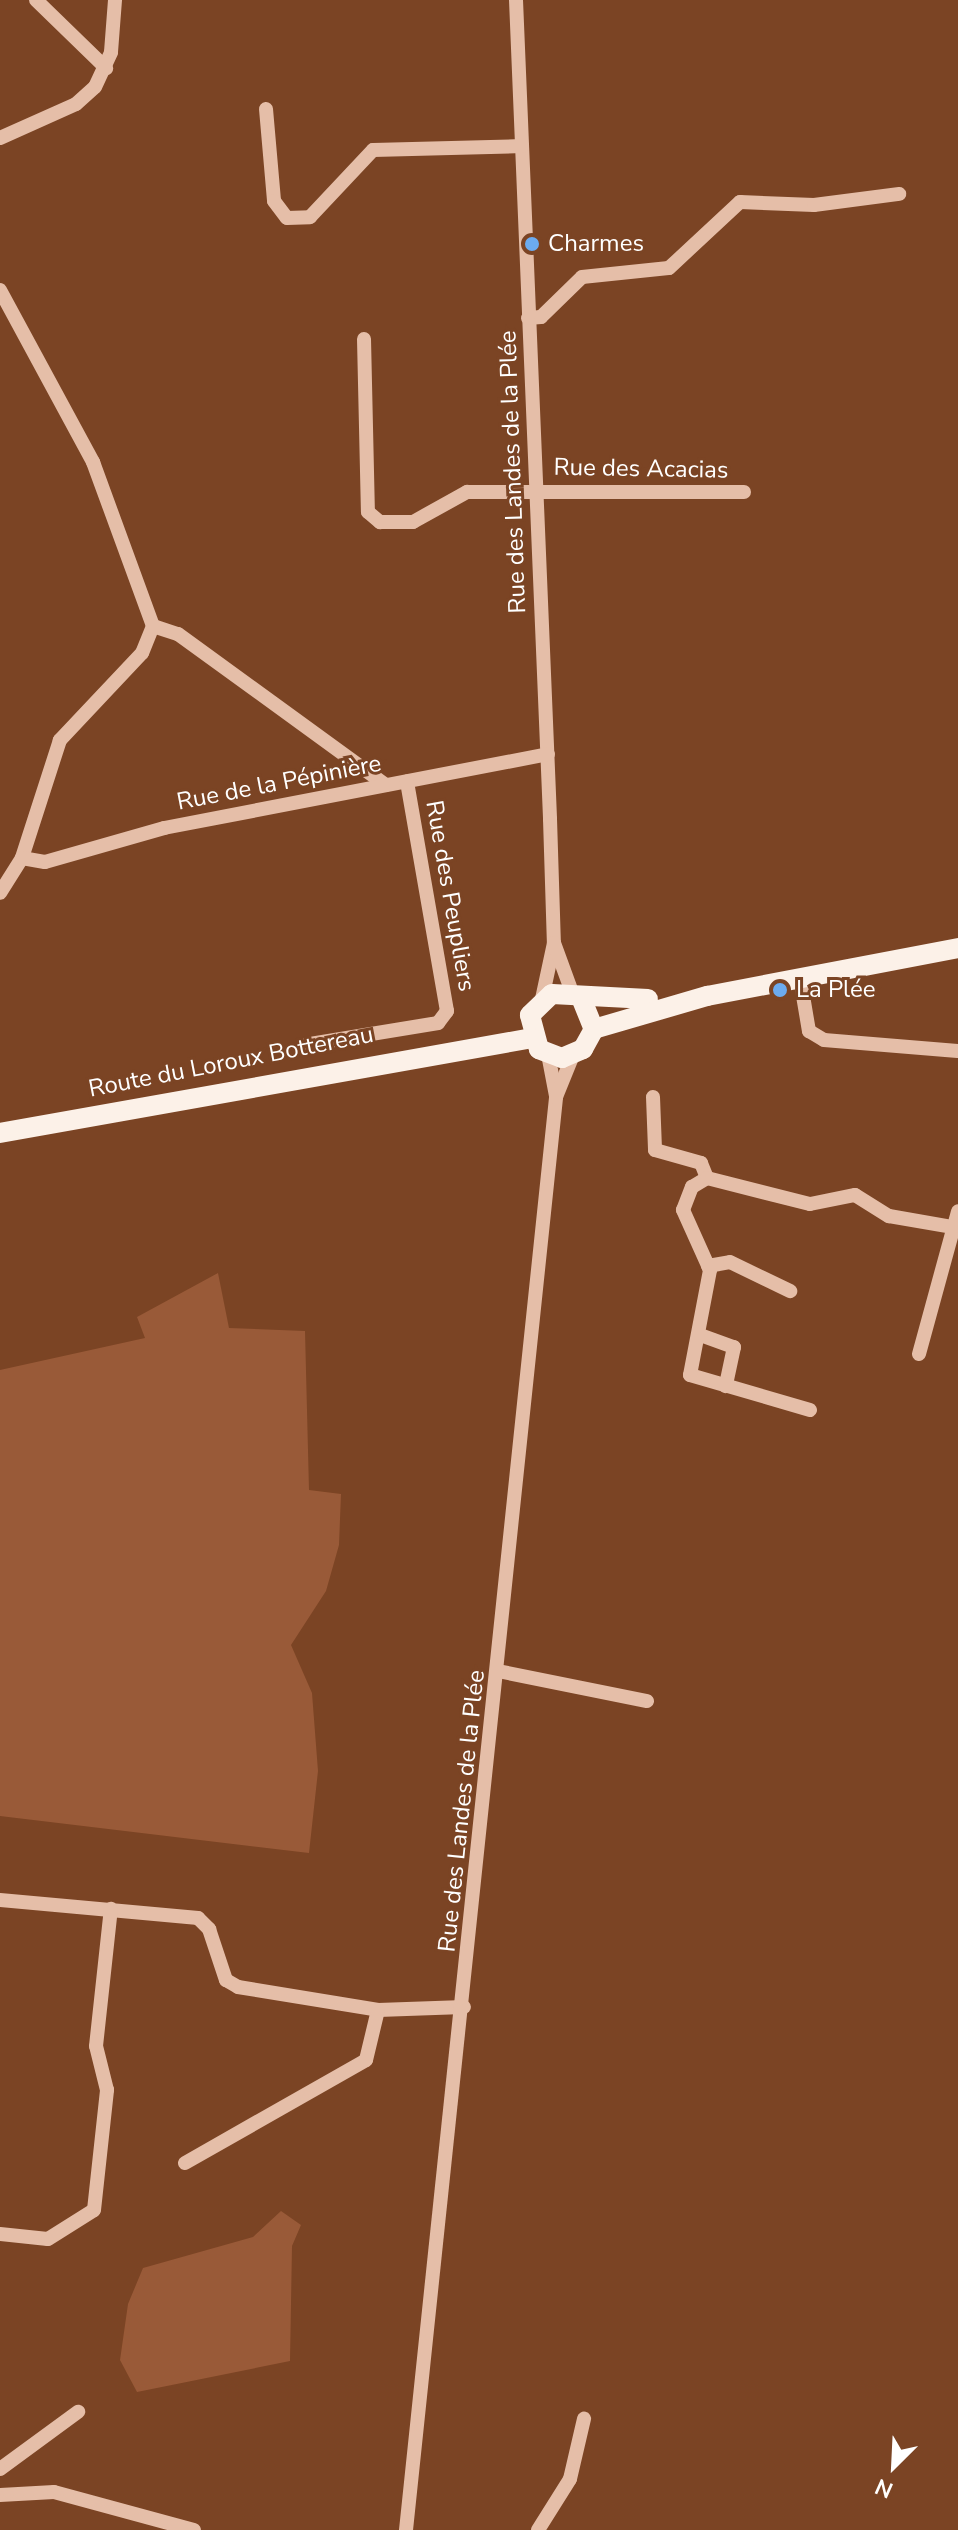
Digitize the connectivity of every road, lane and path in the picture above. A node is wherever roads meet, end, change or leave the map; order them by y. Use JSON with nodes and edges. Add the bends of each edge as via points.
{"nodes":[{"id":1,"x":36,"y":0,"type":"edge"},
{"id":2,"x":115,"y":0,"type":"edge"},
{"id":3,"x":516,"y":0,"type":"edge"},
{"id":4,"x":106,"y":68,"type":"junction"},
{"id":5,"x":266,"y":109,"type":"dead end"},
{"id":6,"x":0,"y":138,"type":"edge"},
{"id":7,"x":522,"y":146,"type":"junction"},
{"id":8,"x":899,"y":194,"type":"dead end"},
{"id":9,"x":0,"y":290,"type":"edge"},
{"id":10,"x":528,"y":318,"type":"junction"},
{"id":11,"x":364,"y":339,"type":"dead end"},
{"id":12,"x":537,"y":490,"type":"junction"},
{"id":13,"x":744,"y":492,"type":"dead end"},
{"id":14,"x":153,"y":626,"type":"junction"},
{"id":15,"x":548,"y":754,"type":"junction"},
{"id":16,"x":407,"y":781,"type":"junction"},
{"id":17,"x":386,"y":785,"type":"junction"},
{"id":18,"x":22,"y":858,"type":"junction"},
{"id":19,"x":0,"y":893,"type":"edge"},
{"id":20,"x":554,"y":943,"type":"junction"},
{"id":21,"x":958,"y":948,"type":"edge"},
{"id":22,"x":800,"y":978,"type":"junction"},
{"id":23,"x":707,"y":996,"type":"junction"},
{"id":24,"x":578,"y":997,"type":"junction"},
{"id":25,"x":542,"y":999,"type":"junction"},
{"id":26,"x":594,"y":1029,"type":"junction"},
{"id":27,"x":530,"y":1031,"type":"junction"},
{"id":28,"x":304,"y":1045,"type":"dead end"},
{"id":29,"x":958,"y":1051,"type":"edge"},
{"id":30,"x":548,"y":1054,"type":"junction"},
{"id":31,"x":573,"y":1055,"type":"junction"},
{"id":32,"x":556,"y":1097,"type":"junction"},
{"id":33,"x":653,"y":1097,"type":"dead end"},
{"id":34,"x":0,"y":1133,"type":"edge"},
{"id":35,"x":707,"y":1178,"type":"junction"},
{"id":36,"x":958,"y":1211,"type":"edge"},
{"id":37,"x":953,"y":1227,"type":"junction"},
{"id":38,"x":708,"y":1266,"type":"junction"},
{"id":39,"x":790,"y":1291,"type":"dead end"},
{"id":40,"x":703,"y":1336,"type":"junction"},
{"id":41,"x":919,"y":1354,"type":"dead end"},
{"id":42,"x":726,"y":1386,"type":"junction"},
{"id":43,"x":810,"y":1410,"type":"dead end"},
{"id":44,"x":498,"y":1671,"type":"junction"},
{"id":45,"x":647,"y":1701,"type":"dead end"},
{"id":46,"x":0,"y":1900,"type":"edge"},
{"id":47,"x":111,"y":1909,"type":"junction"},
{"id":48,"x":464,"y":2007,"type":"junction"},
{"id":49,"x":378,"y":2010,"type":"junction"},
{"id":50,"x":185,"y":2163,"type":"dead end"},
{"id":51,"x":0,"y":2234,"type":"edge"},
{"id":52,"x":78,"y":2412,"type":"dead end"},
{"id":53,"x":584,"y":2419,"type":"dead end"},
{"id":54,"x":0,"y":2469,"type":"edge"},
{"id":55,"x":0,"y":2495,"type":"edge"},
{"id":56,"x":153,"y":2525,"type":"edge"},
{"id":57,"x":194,"y":2530,"type":"edge"},
{"id":58,"x":406,"y":2530,"type":"edge"},
{"id":59,"x":538,"y":2530,"type":"edge"}],
"edges":[{"from":1,"to":4,"type":"street"},
{"from":2,"to":4,"type":"street"},
{"from":3,"to":7,"type":"street","name":"Rue des Landes de la Plée"},
{"from":4,"to":6,"type":"street","via":[[76,104]]},
{"from":5,"to":7,"type":"street","via":[[274,201],[287,218],[310,217],[373,150]]},
{"from":7,"to":10,"type":"street","name":"Rue des Landes de la Plée"},
{"from":8,"to":10,"type":"street","via":[[814,205],[740,202],[669,268],[582,277],[541,317]]},
{"from":9,"to":14,"type":"street","via":[[93,462]]},
{"from":10,"to":12,"type":"street","name":"Rue des Landes de la Plée"},
{"from":11,"to":12,"type":"street","name":"Rue des Acacias","via":[[374,519],[413,522],[467,492]]},
{"from":12,"to":13,"type":"street","name":"Rue des Acacias"},
{"from":12,"to":15,"type":"street","name":"Rue des Landes de la Plée"},
{"from":14,"to":17,"type":"street","via":[[178,634],[371,766]]},
{"from":14,"to":18,"type":"street","via":[[142,653],[60,740]]},
{"from":15,"to":16,"type":"street","name":"Rue de la Pépinière"},
{"from":15,"to":20,"type":"street","name":"Rue des Landes de la Plée"},
{"from":16,"to":17,"type":"street","name":"Rue de la Pépinière"},
{"from":16,"to":28,"type":"street","name":"Rue des Peupliers","via":[[447,1011],[438,1023]]},
{"from":17,"to":18,"type":"street","name":"Rue de la Pépinière","via":[[164,828],[45,862]]},
{"from":18,"to":19,"type":"street"},
{"from":20,"to":24,"type":"street","name":"Rue des Landes de la Plée"},
{"from":20,"to":25,"type":"street","name":"Rue des Landes de la Plée"},
{"from":21,"to":22,"type":"main road"},
{"from":22,"to":23,"type":"main road"},
{"from":22,"to":29,"type":"street","via":[[809,1031],[824,1040]]},
{"from":23,"to":24,"type":"main road"},
{"from":23,"to":26,"type":"main road"},
{"from":24,"to":25,"type":"main road"},
{"from":24,"to":26,"type":"main road"},
{"from":25,"to":27,"type":"main road"},
{"from":26,"to":31,"type":"main road"},
{"from":27,"to":30,"type":"main road"},
{"from":27,"to":34,"type":"main road","name":"Route du Loroux Bottereau"},
{"from":30,"to":31,"type":"main road"},
{"from":30,"to":32,"type":"street","name":"Rue des Landes de la Plée"},
{"from":31,"to":32,"type":"street","name":"Rue des Landes de la Plée"},
{"from":32,"to":44,"type":"street","name":"Rue des Landes de la Plée"},
{"from":33,"to":35,"type":"street","via":[[655,1150],[701,1163]]},
{"from":35,"to":37,"type":"street","via":[[810,1204],[855,1195],[889,1216]]},
{"from":35,"to":38,"type":"street","via":[[692,1187],[683,1210]]},
{"from":36,"to":37,"type":"street"},
{"from":37,"to":41,"type":"street"},
{"from":38,"to":39,"type":"street","via":[[730,1262]]},
{"from":38,"to":40,"type":"street"},
{"from":40,"to":42,"type":"street","via":[[734,1347]]},
{"from":40,"to":42,"type":"street","via":[[690,1375]]},
{"from":42,"to":43,"type":"street"},
{"from":44,"to":45,"type":"street"},
{"from":44,"to":48,"type":"street","name":"Rue des Landes de la Plée"},
{"from":46,"to":47,"type":"street"},
{"from":47,"to":49,"type":"street","via":[[206,1922],[226,1980],[238,1987]]},
{"from":47,"to":51,"type":"street","via":[[96,2046],[107,2090],[94,2210],[48,2239]]},
{"from":48,"to":49,"type":"street"},
{"from":48,"to":58,"type":"street","name":"Rue des Landes de la Plée"},
{"from":49,"to":50,"type":"street","via":[[366,2060]]},
{"from":52,"to":54,"type":"street"},
{"from":53,"to":59,"type":"street","via":[[570,2479]]},
{"from":55,"to":56,"type":"street","via":[[54,2492]]},
{"from":56,"to":57,"type":"street"}]}
